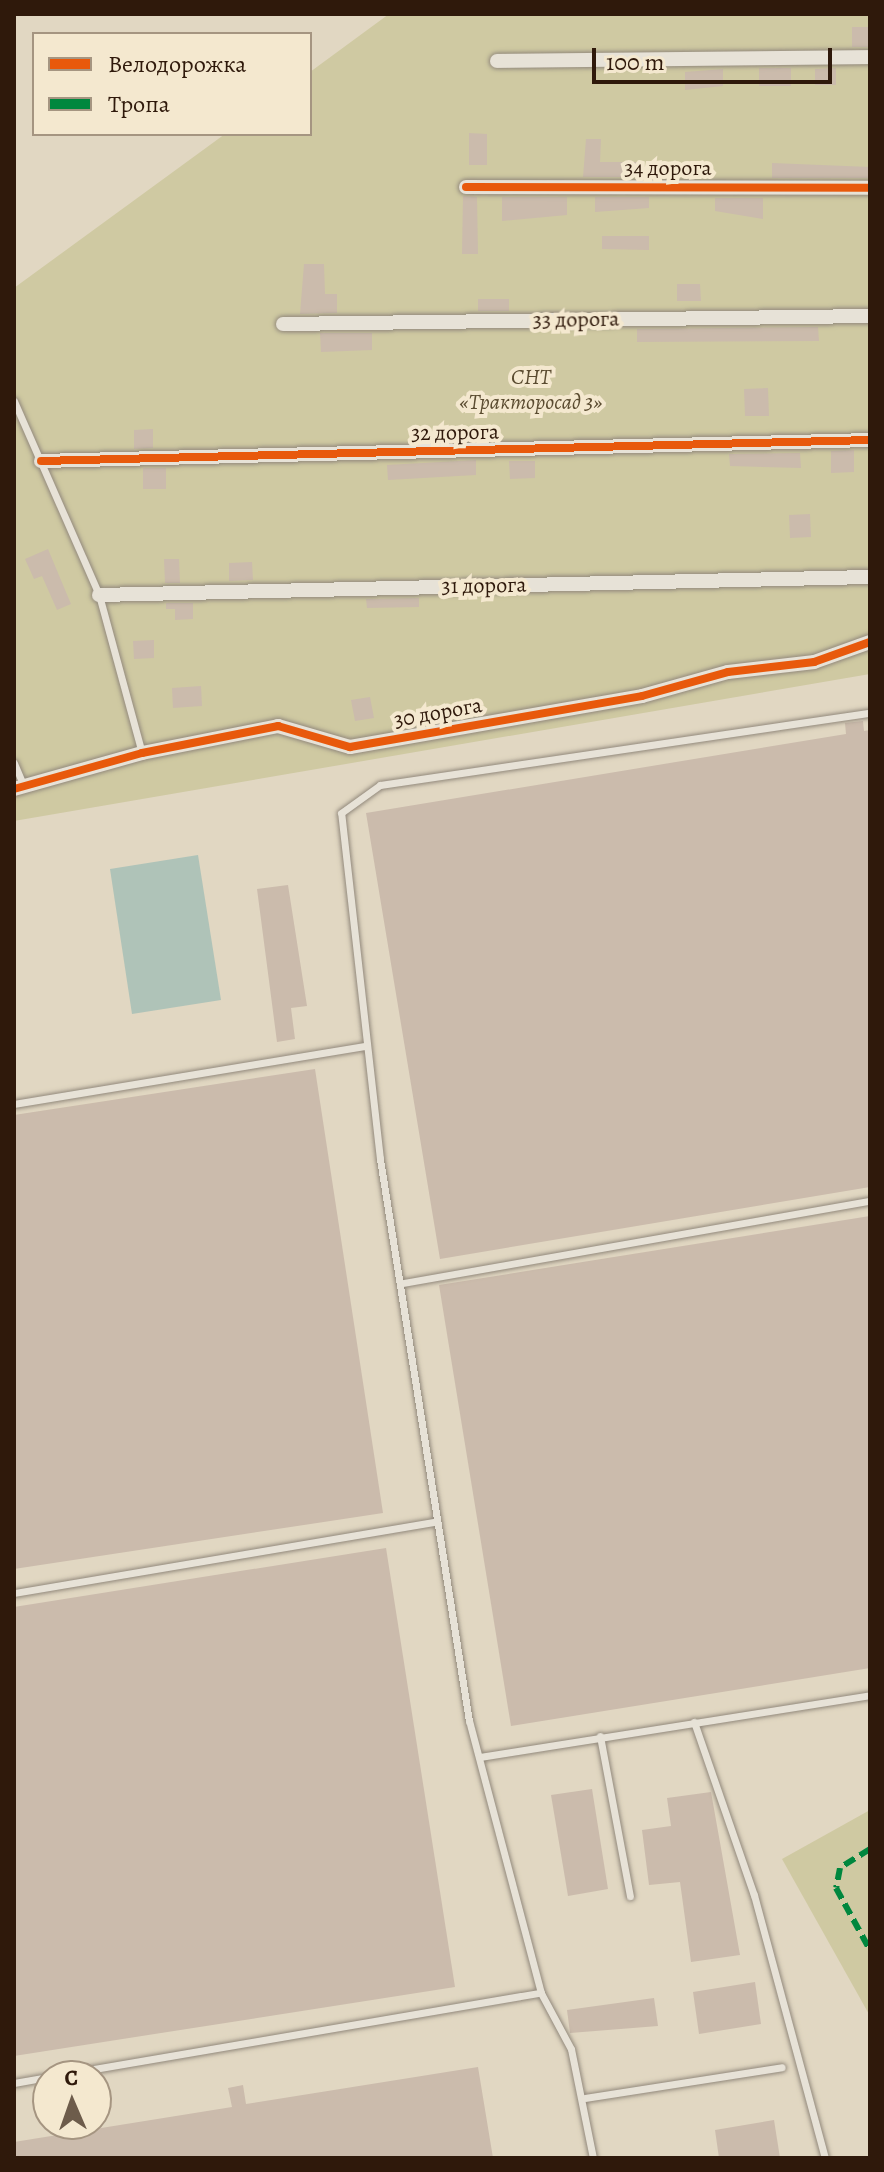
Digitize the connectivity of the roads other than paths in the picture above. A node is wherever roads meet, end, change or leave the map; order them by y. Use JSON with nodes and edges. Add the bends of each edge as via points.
{"nodes":[{"id":1,"x":870,"y":57,"type":"edge"},
{"id":2,"x":497,"y":61,"type":"dead end"},
{"id":3,"x":466,"y":187,"type":"dead end"},
{"id":4,"x":870,"y":188,"type":"edge"},
{"id":5,"x":870,"y":316,"type":"edge"},
{"id":6,"x":283,"y":324,"type":"dead end"},
{"id":7,"x":14,"y":401,"type":"edge"},
{"id":8,"x":870,"y":440,"type":"edge"},
{"id":9,"x":41,"y":461,"type":"junction"},
{"id":10,"x":870,"y":577,"type":"edge"},
{"id":11,"x":99,"y":595,"type":"junction"},
{"id":12,"x":870,"y":642,"type":"edge"},
{"id":13,"x":870,"y":713,"type":"edge"},
{"id":14,"x":142,"y":753,"type":"junction"},
{"id":15,"x":14,"y":763,"type":"edge"},
{"id":16,"x":19,"y":788,"type":"edge"},
{"id":17,"x":364,"y":1046,"type":"junction"},
{"id":18,"x":14,"y":1104,"type":"edge"},
{"id":19,"x":870,"y":1201,"type":"edge"},
{"id":20,"x":403,"y":1283,"type":"junction"},
{"id":21,"x":436,"y":1522,"type":"junction"},
{"id":22,"x":14,"y":1593,"type":"edge"},
{"id":23,"x":870,"y":1695,"type":"edge"},
{"id":24,"x":694,"y":1722,"type":"junction"},
{"id":25,"x":600,"y":1736,"type":"junction"},
{"id":26,"x":480,"y":1757,"type":"junction"},
{"id":27,"x":630,"y":1896,"type":"dead end"},
{"id":28,"x":541,"y":1993,"type":"junction"},
{"id":29,"x":112,"y":2066,"type":"edge"},
{"id":30,"x":782,"y":2067,"type":"dead end"},
{"id":31,"x":585,"y":2098,"type":"junction"},
{"id":32,"x":593,"y":2158,"type":"edge"},
{"id":33,"x":825,"y":2158,"type":"edge"}],
"edges":[{"from":1,"to":2,"type":"street"},
{"from":3,"to":4,"type":"street","name":"34 дорога"},
{"from":5,"to":6,"type":"street","name":"33 дорога"},
{"from":7,"to":9,"type":"lane"},
{"from":8,"to":9,"type":"street","name":"32 дорога"},
{"from":9,"to":11,"type":"lane"},
{"from":10,"to":11,"type":"street","name":"31 дорога"},
{"from":11,"to":14,"type":"lane"},
{"from":12,"to":14,"type":"street","name":"30 дорога","via":[[814,662],[728,672],[642,696],[350,747],[278,726]]},
{"from":13,"to":17,"type":"lane","via":[[380,785],[341,813]]},
{"from":14,"to":16,"type":"street","name":"30 дорога"},
{"from":15,"to":16,"type":"lane"},
{"from":17,"to":18,"type":"lane"},
{"from":17,"to":20,"type":"lane"},
{"from":19,"to":20,"type":"lane"},
{"from":20,"to":21,"type":"lane"},
{"from":21,"to":22,"type":"lane"},
{"from":21,"to":26,"type":"lane"},
{"from":23,"to":24,"type":"lane"},
{"from":24,"to":25,"type":"lane"},
{"from":24,"to":33,"type":"lane","via":[[754,1895]]},
{"from":25,"to":26,"type":"lane"},
{"from":25,"to":27,"type":"lane"},
{"from":26,"to":28,"type":"lane"},
{"from":28,"to":29,"type":"lane"},
{"from":28,"to":31,"type":"lane","via":[[571,2049]]},
{"from":30,"to":31,"type":"lane"},
{"from":31,"to":32,"type":"lane"}]}
